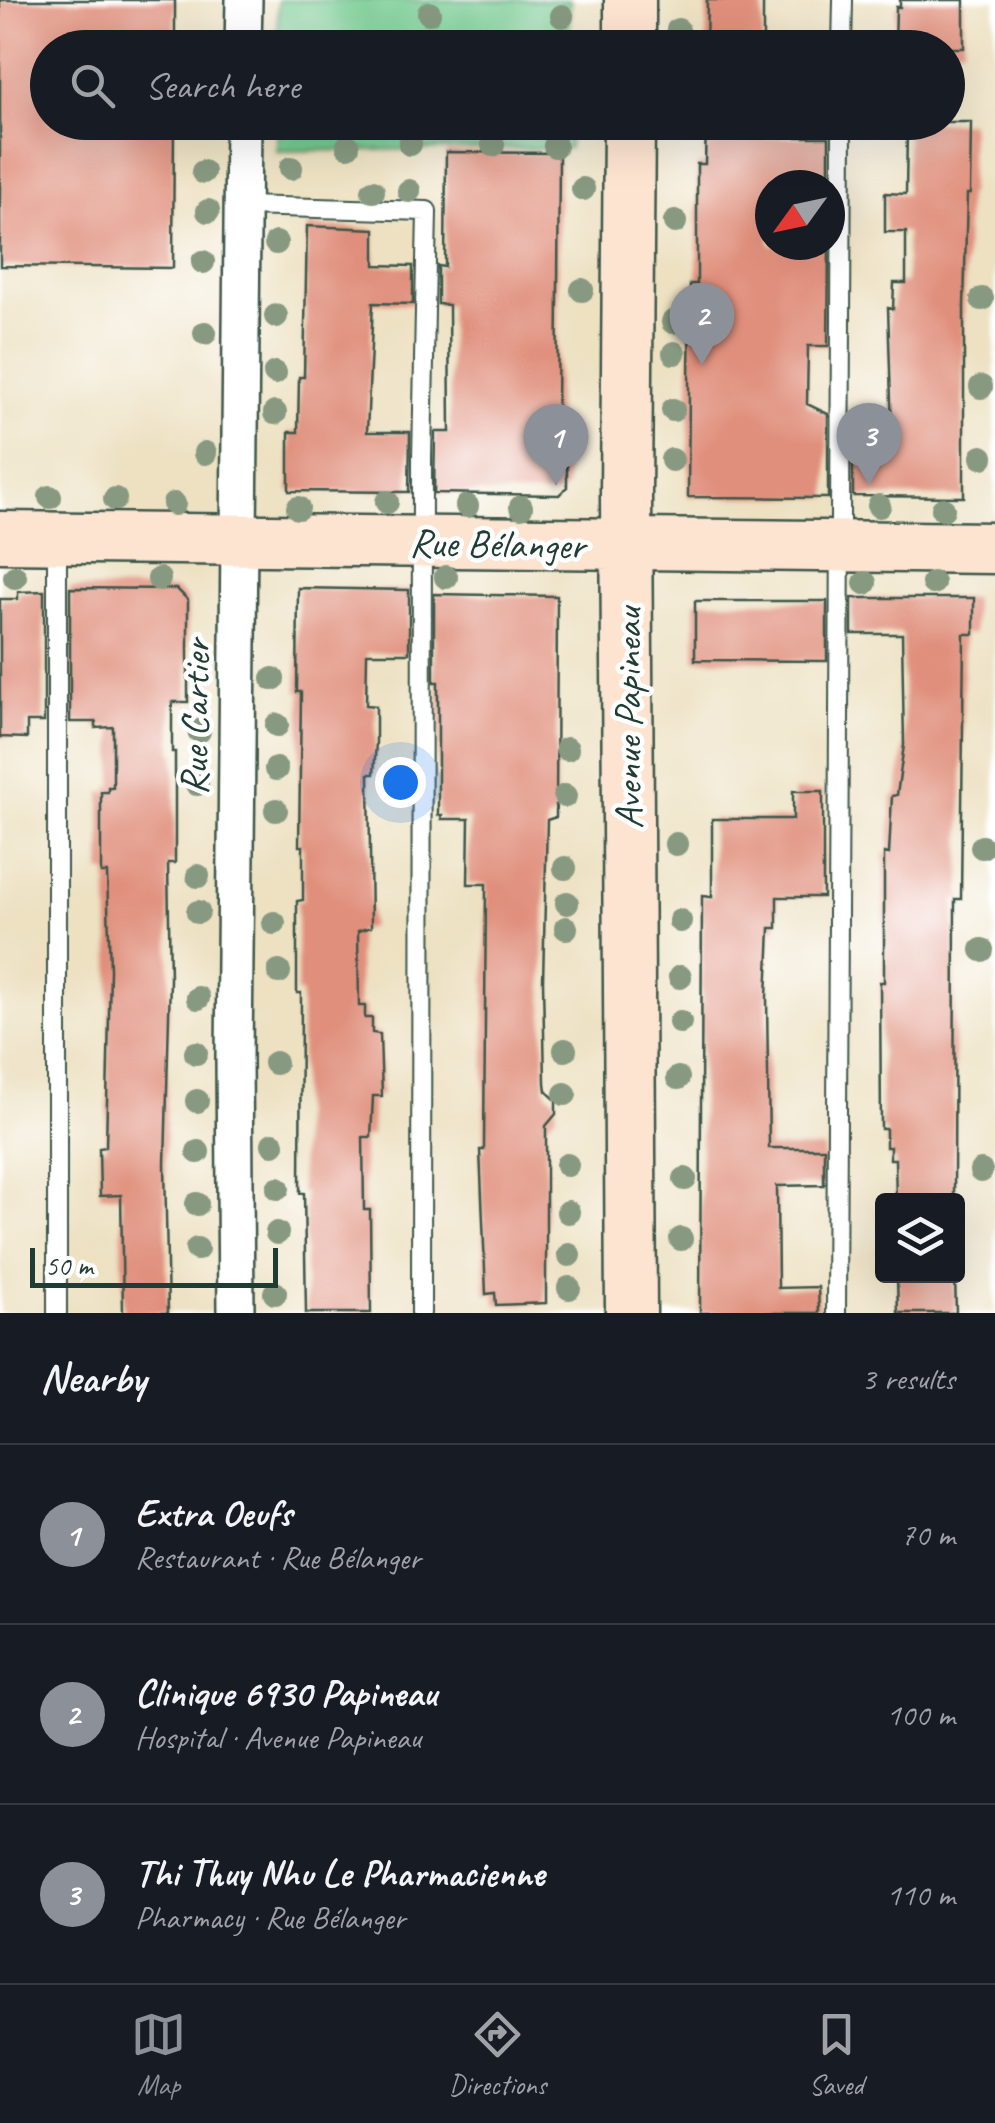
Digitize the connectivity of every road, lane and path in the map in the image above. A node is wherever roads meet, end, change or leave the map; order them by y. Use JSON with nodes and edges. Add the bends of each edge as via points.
{"nodes":[{"id":1,"x":244,"y":0,"type":"edge"},
{"id":2,"x":630,"y":0,"type":"edge"},
{"id":3,"x":842,"y":0,"type":"edge"},
{"id":4,"x":243,"y":30,"type":"edge"},
{"id":5,"x":630,"y":30,"type":"edge"},
{"id":6,"x":842,"y":30,"type":"edge"},
{"id":7,"x":243,"y":140,"type":"edge"},
{"id":8,"x":630,"y":140,"type":"edge"},
{"id":9,"x":842,"y":140,"type":"edge"},
{"id":10,"x":242,"y":206,"type":"junction"},
{"id":11,"x":0,"y":537,"type":"edge"},
{"id":12,"x":57,"y":538,"type":"junction"},
{"id":13,"x":238,"y":541,"type":"junction"},
{"id":14,"x":423,"y":542,"type":"junction"},
{"id":15,"x":627,"y":546,"type":"junction"},
{"id":16,"x":840,"y":546,"type":"junction"},
{"id":17,"x":995,"y":548,"type":"edge"},
{"id":18,"x":57,"y":1313,"type":"edge"},
{"id":19,"x":236,"y":1313,"type":"edge"},
{"id":20,"x":421,"y":1313,"type":"edge"},
{"id":21,"x":631,"y":1313,"type":"edge"},
{"id":22,"x":836,"y":1313,"type":"edge"}],
"edges":[{"from":1,"to":4,"type":"street"},
{"from":2,"to":5,"type":"main road"},
{"from":3,"to":6,"type":"lane"},
{"from":7,"to":10,"type":"street","name":"Rue Cartier"},
{"from":8,"to":15,"type":"main road","name":"Avenue Papineau"},
{"from":9,"to":16,"type":"lane"},
{"from":10,"to":13,"type":"street","name":"Rue Cartier"},
{"from":10,"to":14,"type":"lane","via":[[427,211]]},
{"from":11,"to":12,"type":"main road","name":"Rue Bélanger"},
{"from":12,"to":13,"type":"main road","name":"Rue Bélanger"},
{"from":12,"to":18,"type":"lane"},
{"from":13,"to":14,"type":"main road","name":"Rue Bélanger"},
{"from":13,"to":19,"type":"street","name":"Rue Cartier"},
{"from":14,"to":15,"type":"main road","name":"Rue Bélanger"},
{"from":14,"to":20,"type":"lane"},
{"from":15,"to":16,"type":"main road","name":"Rue Bélanger"},
{"from":15,"to":21,"type":"main road","name":"Avenue Papineau"},
{"from":16,"to":17,"type":"main road","name":"Rue Bélanger"},
{"from":16,"to":22,"type":"lane"}]}
